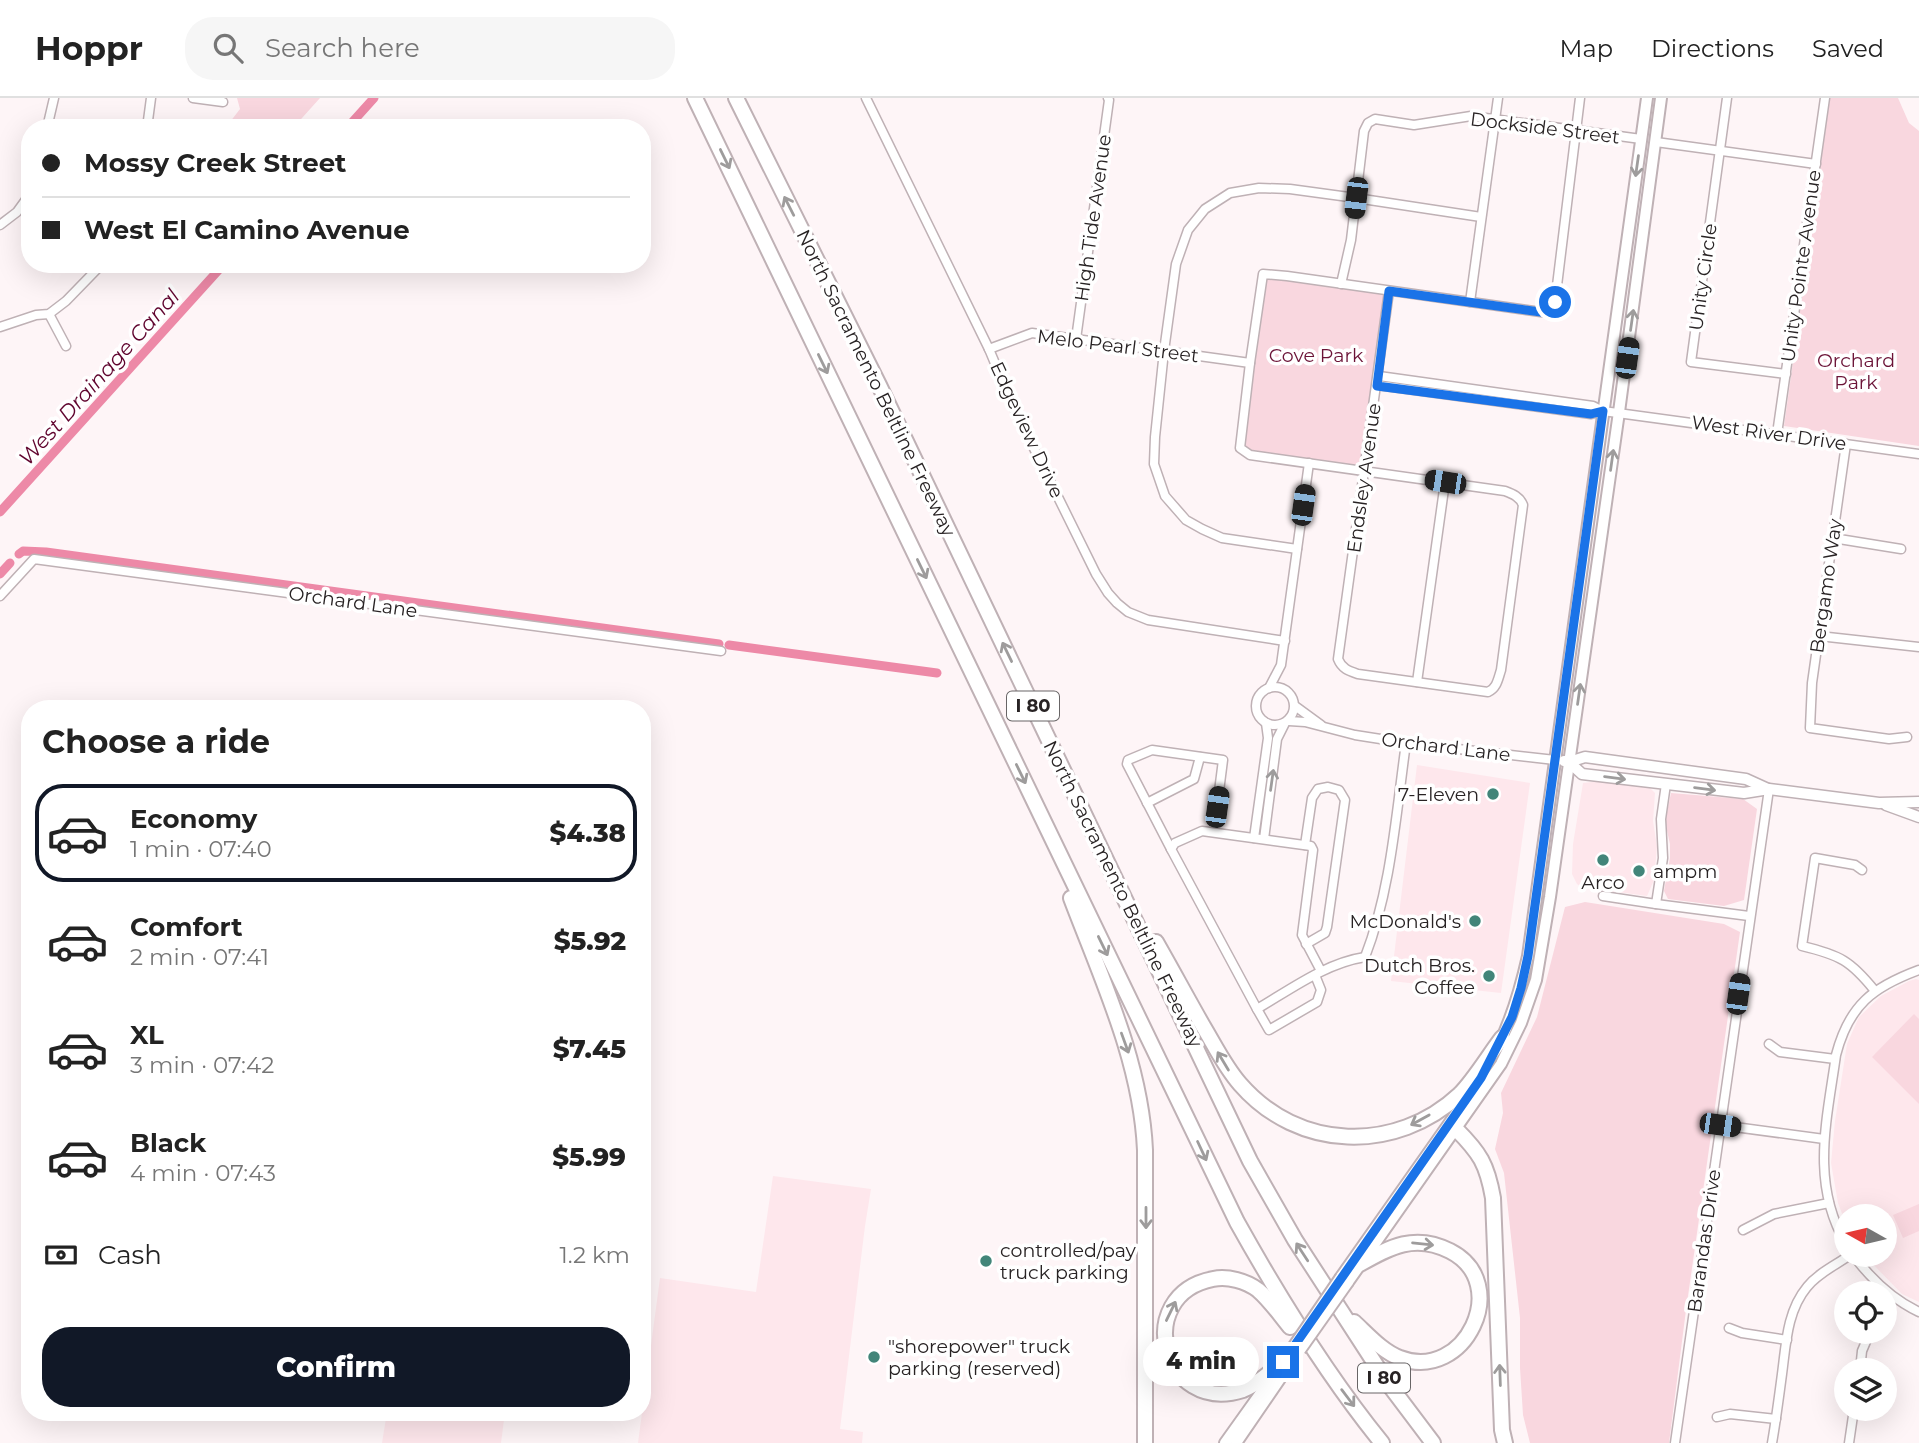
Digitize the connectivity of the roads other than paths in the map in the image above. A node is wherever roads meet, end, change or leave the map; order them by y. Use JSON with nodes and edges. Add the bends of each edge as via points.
{"nodes":[{"id":1,"x":54,"y":98,"type":"edge"},
{"id":2,"x":151,"y":98,"type":"edge"},
{"id":3,"x":193,"y":98,"type":"edge"},
{"id":4,"x":695,"y":98,"type":"edge"},
{"id":5,"x":736,"y":98,"type":"edge"},
{"id":6,"x":866,"y":98,"type":"edge"},
{"id":7,"x":1108,"y":98,"type":"edge"},
{"id":8,"x":1499,"y":98,"type":"edge"},
{"id":9,"x":1580,"y":98,"type":"edge"},
{"id":10,"x":1647,"y":98,"type":"edge"},
{"id":11,"x":1661,"y":98,"type":"edge"},
{"id":12,"x":1727,"y":98,"type":"edge"},
{"id":13,"x":1825,"y":98,"type":"edge"},
{"id":14,"x":223,"y":102,"type":"dead end"},
{"id":15,"x":49,"y":119,"type":"edge"},
{"id":16,"x":148,"y":119,"type":"edge"},
{"id":17,"x":1496,"y":120,"type":"junction"},
{"id":18,"x":1576,"y":131,"type":"junction"},
{"id":19,"x":1641,"y":139,"type":"junction"},
{"id":20,"x":1656,"y":142,"type":"junction"},
{"id":21,"x":1721,"y":151,"type":"junction"},
{"id":22,"x":1816,"y":164,"type":"junction"},
{"id":23,"x":1356,"y":198,"type":"junction"},
{"id":24,"x":21,"y":206,"type":"edge"},
{"id":25,"x":1481,"y":217,"type":"junction"},
{"id":26,"x":0,"y":225,"type":"edge"},
{"id":27,"x":93,"y":273,"type":"edge"},
{"id":28,"x":1341,"y":285,"type":"junction"},
{"id":29,"x":1389,"y":291,"type":"junction"},
{"id":30,"x":1470,"y":302,"type":"junction"},
{"id":31,"x":49,"y":314,"type":"junction"},
{"id":32,"x":0,"y":327,"type":"edge"},
{"id":33,"x":1076,"y":339,"type":"junction"},
{"id":34,"x":66,"y":346,"type":"dead end"},
{"id":35,"x":989,"y":349,"type":"junction"},
{"id":36,"x":1164,"y":351,"type":"junction"},
{"id":37,"x":1250,"y":363,"type":"junction"},
{"id":38,"x":1786,"y":374,"type":"junction"},
{"id":39,"x":1379,"y":376,"type":"junction"},
{"id":40,"x":1377,"y":386,"type":"junction"},
{"id":41,"x":1603,"y":411,"type":"junction"},
{"id":42,"x":1619,"y":412,"type":"junction"},
{"id":43,"x":1777,"y":434,"type":"junction"},
{"id":44,"x":1846,"y":444,"type":"junction"},
{"id":45,"x":1919,"y":454,"type":"edge"},
{"id":46,"x":1309,"y":463,"type":"junction"},
{"id":47,"x":1364,"y":470,"type":"junction"},
{"id":48,"x":1445,"y":482,"type":"junction"},
{"id":49,"x":1833,"y":538,"type":"junction"},
{"id":50,"x":1297,"y":549,"type":"junction"},
{"id":51,"x":1901,"y":549,"type":"dead end"},
{"id":52,"x":0,"y":596,"type":"edge"},
{"id":53,"x":1819,"y":636,"type":"junction"},
{"id":54,"x":1284,"y":641,"type":"junction"},
{"id":55,"x":1919,"y":647,"type":"edge"},
{"id":56,"x":721,"y":652,"type":"dead end"},
{"id":57,"x":1281,"y":666,"type":"junction"},
{"id":58,"x":1417,"y":682,"type":"junction"},
{"id":59,"x":1269,"y":688,"type":"junction"},
{"id":60,"x":1287,"y":691,"type":"junction"},
{"id":61,"x":1295,"y":706,"type":"junction"},
{"id":62,"x":1287,"y":722,"type":"junction"},
{"id":63,"x":1266,"y":723,"type":"junction"},
{"id":64,"x":1323,"y":727,"type":"junction"},
{"id":65,"x":1907,"y":737,"type":"dead end"},
{"id":66,"x":1406,"y":743,"type":"junction"},
{"id":67,"x":1200,"y":757,"type":"junction"},
{"id":68,"x":1555,"y":760,"type":"junction"},
{"id":69,"x":1569,"y":762,"type":"junction"},
{"id":70,"x":1666,"y":784,"type":"junction"},
{"id":71,"x":1769,"y":789,"type":"junction"},
{"id":72,"x":1919,"y":802,"type":"edge"},
{"id":73,"x":1147,"y":803,"type":"junction"},
{"id":74,"x":1879,"y":803,"type":"junction"},
{"id":75,"x":1217,"y":807,"type":"dead end"},
{"id":76,"x":1919,"y":813,"type":"edge"},
{"id":77,"x":1042,"y":818,"type":"junction"},
{"id":78,"x":1093,"y":831,"type":"junction"},
{"id":79,"x":1254,"y":838,"type":"junction"},
{"id":80,"x":1264,"y":839,"type":"junction"},
{"id":81,"x":1306,"y":845,"type":"junction"},
{"id":82,"x":1171,"y":849,"type":"junction"},
{"id":83,"x":1862,"y":870,"type":"dead end"},
{"id":84,"x":1603,"y":896,"type":"dead end"},
{"id":85,"x":1656,"y":904,"type":"junction"},
{"id":86,"x":1749,"y":916,"type":"junction"},
{"id":87,"x":1306,"y":944,"type":"junction"},
{"id":88,"x":1919,"y":970,"type":"edge"},
{"id":89,"x":1318,"y":973,"type":"junction"},
{"id":90,"x":1875,"y":991,"type":"junction"},
{"id":91,"x":1257,"y":1009,"type":"junction"},
{"id":92,"x":1502,"y":1038,"type":"junction"},
{"id":93,"x":1769,"y":1044,"type":"dead end"},
{"id":94,"x":1835,"y":1059,"type":"junction"},
{"id":95,"x":1720,"y":1125,"type":"junction"},
{"id":96,"x":1452,"y":1128,"type":"junction"},
{"id":97,"x":1824,"y":1139,"type":"junction"},
{"id":98,"x":1829,"y":1203,"type":"junction"},
{"id":99,"x":1834,"y":1220,"type":"edge"},
{"id":100,"x":1743,"y":1230,"type":"dead end"},
{"id":101,"x":1360,"y":1264,"type":"junction"},
{"id":102,"x":1834,"y":1266,"type":"edge"},
{"id":103,"x":1862,"y":1267,"type":"edge"},
{"id":104,"x":1345,"y":1279,"type":"junction"},
{"id":105,"x":1875,"y":1281,"type":"edge"},
{"id":106,"x":1897,"y":1299,"type":"edge"},
{"id":107,"x":1339,"y":1309,"type":"junction"},
{"id":108,"x":1919,"y":1312,"type":"edge"},
{"id":109,"x":1729,"y":1328,"type":"dead end"},
{"id":110,"x":1787,"y":1340,"type":"junction"},
{"id":111,"x":1321,"y":1362,"type":"junction"},
{"id":112,"x":1285,"y":1364,"type":"junction"},
{"id":113,"x":1717,"y":1418,"type":"dead end"},
{"id":114,"x":1776,"y":1419,"type":"junction"},
{"id":115,"x":1852,"y":1421,"type":"edge"},
{"id":116,"x":1147,"y":1443,"type":"edge"},
{"id":117,"x":1225,"y":1443,"type":"edge"},
{"id":118,"x":1236,"y":1443,"type":"edge"},
{"id":119,"x":1382,"y":1443,"type":"edge"},
{"id":120,"x":1433,"y":1443,"type":"edge"},
{"id":121,"x":1504,"y":1443,"type":"edge"},
{"id":122,"x":1675,"y":1443,"type":"edge"},
{"id":123,"x":1772,"y":1443,"type":"edge"},
{"id":124,"x":1849,"y":1443,"type":"edge"}],
"edges":[{"from":1,"to":15,"type":"street"},
{"from":2,"to":16,"type":"street"},
{"from":3,"to":14,"type":"street"},
{"from":4,"to":77,"type":"highway","name":"North Sacramento Beltline Freeway","number":"I 80","one_way":true},
{"from":78,"to":5,"type":"highway","name":"North Sacramento Beltline Freeway","number":"I 80","one_way":true},
{"from":6,"to":35,"type":"street","name":"Edgeview Drive"},
{"from":7,"to":33,"type":"street","name":"High Tide Avenue"},
{"from":8,"to":17,"type":"street"},
{"from":9,"to":18,"type":"street"},
{"from":10,"to":19,"type":"main road"},
{"from":11,"to":20,"type":"main road"},
{"from":12,"to":21,"type":"street","name":"Unity Circle"},
{"from":13,"to":22,"type":"street","name":"Unity Pointe Avenue"},
{"from":17,"to":18,"type":"street","name":"Dockside Street"},
{"from":17,"to":23,"type":"street","name":"Dockside Street","via":[[1471,116],[1414,125],[1375,119],[1364,131]]},
{"from":17,"to":25,"type":"street"},
{"from":18,"to":19,"type":"street","name":"Dockside Street"},
{"from":18,"to":30,"type":"street","via":[[1555,302],[1548,313]]},
{"from":19,"to":41,"type":"main road","one_way":true},
{"from":20,"to":21,"type":"street"},
{"from":42,"to":20,"type":"main road","one_way":true},
{"from":21,"to":22,"type":"street"},
{"from":21,"to":38,"type":"street","name":"Unity Circle","via":[[1691,362]]},
{"from":22,"to":38,"type":"street","name":"Unity Pointe Avenue"},
{"from":23,"to":25,"type":"street"},
{"from":23,"to":28,"type":"street"},
{"from":23,"to":36,"type":"street","via":[[1259,188],[1230,193],[1205,209],[1188,230],[1176,264]]},
{"from":24,"to":26,"type":"street"},
{"from":25,"to":30,"type":"street"},
{"from":27,"to":31,"type":"street"},
{"from":28,"to":29,"type":"street"},
{"from":28,"to":37,"type":"street","via":[[1263,274]]},
{"from":29,"to":30,"type":"street"},
{"from":29,"to":39,"type":"street","name":"Endsley Avenue"},
{"from":31,"to":32,"type":"street"},
{"from":31,"to":34,"type":"street"},
{"from":33,"to":35,"type":"street","name":"Melo Pearl Street","via":[[1032,333]]},
{"from":33,"to":36,"type":"street","name":"Melo Pearl Street"},
{"from":35,"to":54,"type":"street","name":"Edgeview Drive","via":[[1090,562],[1117,603],[1149,620]]},
{"from":36,"to":37,"type":"street","name":"Melo Pearl Street"},
{"from":36,"to":50,"type":"street","via":[[1154,464],[1164,496],[1186,520],[1222,538]]},
{"from":37,"to":46,"type":"street","via":[[1240,448],[1250,455]]},
{"from":38,"to":43,"type":"street","name":"Unity Pointe Avenue"},
{"from":39,"to":40,"type":"street","name":"Endsley Avenue"},
{"from":39,"to":41,"type":"street","via":[[1575,403]]},
{"from":40,"to":41,"type":"street","via":[[1591,414]]},
{"from":40,"to":47,"type":"street","name":"Endsley Avenue"},
{"from":41,"to":42,"type":"street","name":"West River Drive"},
{"from":41,"to":68,"type":"main road"},
{"from":42,"to":43,"type":"street","name":"West River Drive"},
{"from":69,"to":42,"type":"main road","one_way":true},
{"from":43,"to":44,"type":"street","name":"West River Drive"},
{"from":44,"to":45,"type":"street","name":"West River Drive"},
{"from":44,"to":49,"type":"street","name":"Bergamo Way"},
{"from":46,"to":47,"type":"street"},
{"from":46,"to":50,"type":"street"},
{"from":47,"to":48,"type":"street"},
{"from":47,"to":58,"type":"street","name":"Endsley Avenue","via":[[1338,659],[1346,670],[1359,674]]},
{"from":48,"to":58,"type":"street"},
{"from":48,"to":58,"type":"street","via":[[1505,491],[1523,505],[1501,670],[1489,692]]},
{"from":49,"to":51,"type":"street"},
{"from":49,"to":53,"type":"street","name":"Bergamo Way"},
{"from":50,"to":54,"type":"street"},
{"from":52,"to":56,"type":"street","name":"Orchard Lane","via":[[34,559]]},
{"from":53,"to":55,"type":"street"},
{"from":53,"to":65,"type":"street","name":"Bergamo Way","via":[[1810,728],[1889,739]]},
{"from":54,"to":57,"type":"street"},
{"from":57,"to":59,"type":"street"},
{"from":57,"to":60,"type":"street"},
{"from":59,"to":60,"type":"street"},
{"from":59,"to":63,"type":"street","via":[[1256,701],[1258,714]]},
{"from":60,"to":61,"type":"street"},
{"from":61,"to":62,"type":"street"},
{"from":61,"to":64,"type":"street","name":"Orchard Lane"},
{"from":62,"to":63,"type":"street"},
{"from":62,"to":64,"type":"street","name":"Orchard Lane"},
{"from":80,"to":62,"type":"street","one_way":true,"via":[[1277,739]]},
{"from":63,"to":79,"type":"street","via":[[1268,738]]},
{"from":64,"to":66,"type":"street","name":"Orchard Lane"},
{"from":66,"to":68,"type":"street","name":"Orchard Lane"},
{"from":66,"to":89,"type":"street","via":[[1373,938],[1365,957]]},
{"from":67,"to":73,"type":"street","via":[[1194,779]]},
{"from":67,"to":73,"type":"street","via":[[1152,750],[1128,760]]},
{"from":67,"to":75,"type":"street","via":[[1223,760]]},
{"from":68,"to":69,"type":"street","name":"Orchard Lane"},
{"from":68,"to":92,"type":"main road","via":[[1528,956]]},
{"from":69,"to":70,"type":"street","name":"Orchard Lane","one_way":true,"via":[[1582,774]]},
{"from":69,"to":71,"type":"street","name":"Orchard Lane","via":[[1585,757],[1745,779]]},
{"from":69,"to":96,"type":"main road","via":[[1536,980],[1501,1064]]},
{"from":70,"to":71,"type":"street","name":"Orchard Lane","one_way":true,"via":[[1744,793]]},
{"from":70,"to":85,"type":"street"},
{"from":71,"to":74,"type":"street","name":"Orchard Lane"},
{"from":71,"to":86,"type":"street","name":"Barandas Drive"},
{"from":72,"to":74,"type":"street","name":"Orchard Lane"},
{"from":73,"to":82,"type":"street"},
{"from":74,"to":76,"type":"street","name":"Orchard Lane"},
{"from":77,"to":111,"type":"highway","name":"North Sacramento Beltline Freeway","number":"I 80","one_way":true,"via":[[1237,1222]]},
{"from":77,"to":116,"type":"highway","one_way":true,"via":[[1129,1054],[1142,1107]]},
{"from":92,"to":78,"type":"highway","one_way":true,"via":[[1461,1093],[1396,1132],[1369,1137],[1331,1135],[1283,1118],[1256,1100],[1230,1072]]},
{"from":107,"to":78,"type":"highway","name":"North Sacramento Beltline Freeway","number":"I 80","one_way":true,"via":[[1250,1161]]},
{"from":79,"to":80,"type":"street"},
{"from":79,"to":82,"type":"street","via":[[1202,831]]},
{"from":80,"to":81,"type":"street"},
{"from":81,"to":87,"type":"street","via":[[1313,850],[1302,935]]},
{"from":81,"to":87,"type":"street","via":[[1312,798],[1318,789],[1339,790],[1345,800],[1327,928]]},
{"from":82,"to":91,"type":"street"},
{"from":83,"to":90,"type":"street","via":[[1815,858],[1802,946],[1840,958]]},
{"from":84,"to":85,"type":"street"},
{"from":85,"to":86,"type":"street"},
{"from":86,"to":95,"type":"street","name":"Barandas Drive"},
{"from":87,"to":89,"type":"street"},
{"from":88,"to":90,"type":"street"},
{"from":89,"to":91,"type":"street"},
{"from":89,"to":91,"type":"street","via":[[1321,990],[1317,1002],[1269,1030]]},
{"from":90,"to":94,"type":"street","via":[[1846,1025]]},
{"from":92,"to":96,"type":"main road"},
{"from":93,"to":94,"type":"street","via":[[1780,1052]]},
{"from":94,"to":97,"type":"street"},
{"from":95,"to":97,"type":"street"},
{"from":95,"to":122,"type":"street","name":"Barandas Drive"},
{"from":96,"to":101,"type":"main road"},
{"from":96,"to":104,"type":"main road"},
{"from":121,"to":96,"type":"highway","one_way":true,"via":[[1493,1198],[1478,1152]]},
{"from":97,"to":98,"type":"street"},
{"from":98,"to":99,"type":"street"},
{"from":98,"to":100,"type":"street","via":[[1774,1214]]},
{"from":101,"to":104,"type":"main road"},
{"from":101,"to":107,"type":"highway","one_way":true,"via":[[1406,1243],[1447,1249],[1465,1261],[1477,1280],[1480,1301],[1475,1323],[1448,1354],[1415,1362],[1391,1354]]},
{"from":102,"to":110,"type":"street","via":[[1808,1285],[1791,1316]]},
{"from":103,"to":105,"type":"street"},
{"from":104,"to":112,"type":"main road","bridge":true},
{"from":106,"to":108,"type":"street"},
{"from":107,"to":120,"type":"highway","name":"North Sacramento Beltline Freeway","number":"I 80"},
{"from":109,"to":110,"type":"street"},
{"from":110,"to":114,"type":"street"},
{"from":112,"to":111,"type":"highway","one_way":true,"via":[[1246,1389],[1226,1394],[1205,1391],[1187,1382],[1173,1367],[1165,1348],[1170,1308],[1200,1281],[1221,1277],[1241,1281],[1259,1291]]},
{"from":111,"to":119,"type":"highway","name":"North Sacramento Beltline Freeway","number":"I 80","one_way":true},
{"from":112,"to":117,"type":"main road"},
{"from":112,"to":118,"type":"main road"},
{"from":113,"to":114,"type":"street","via":[[1730,1414]]},
{"from":114,"to":123,"type":"street"},
{"from":115,"to":124,"type":"street"}]}
